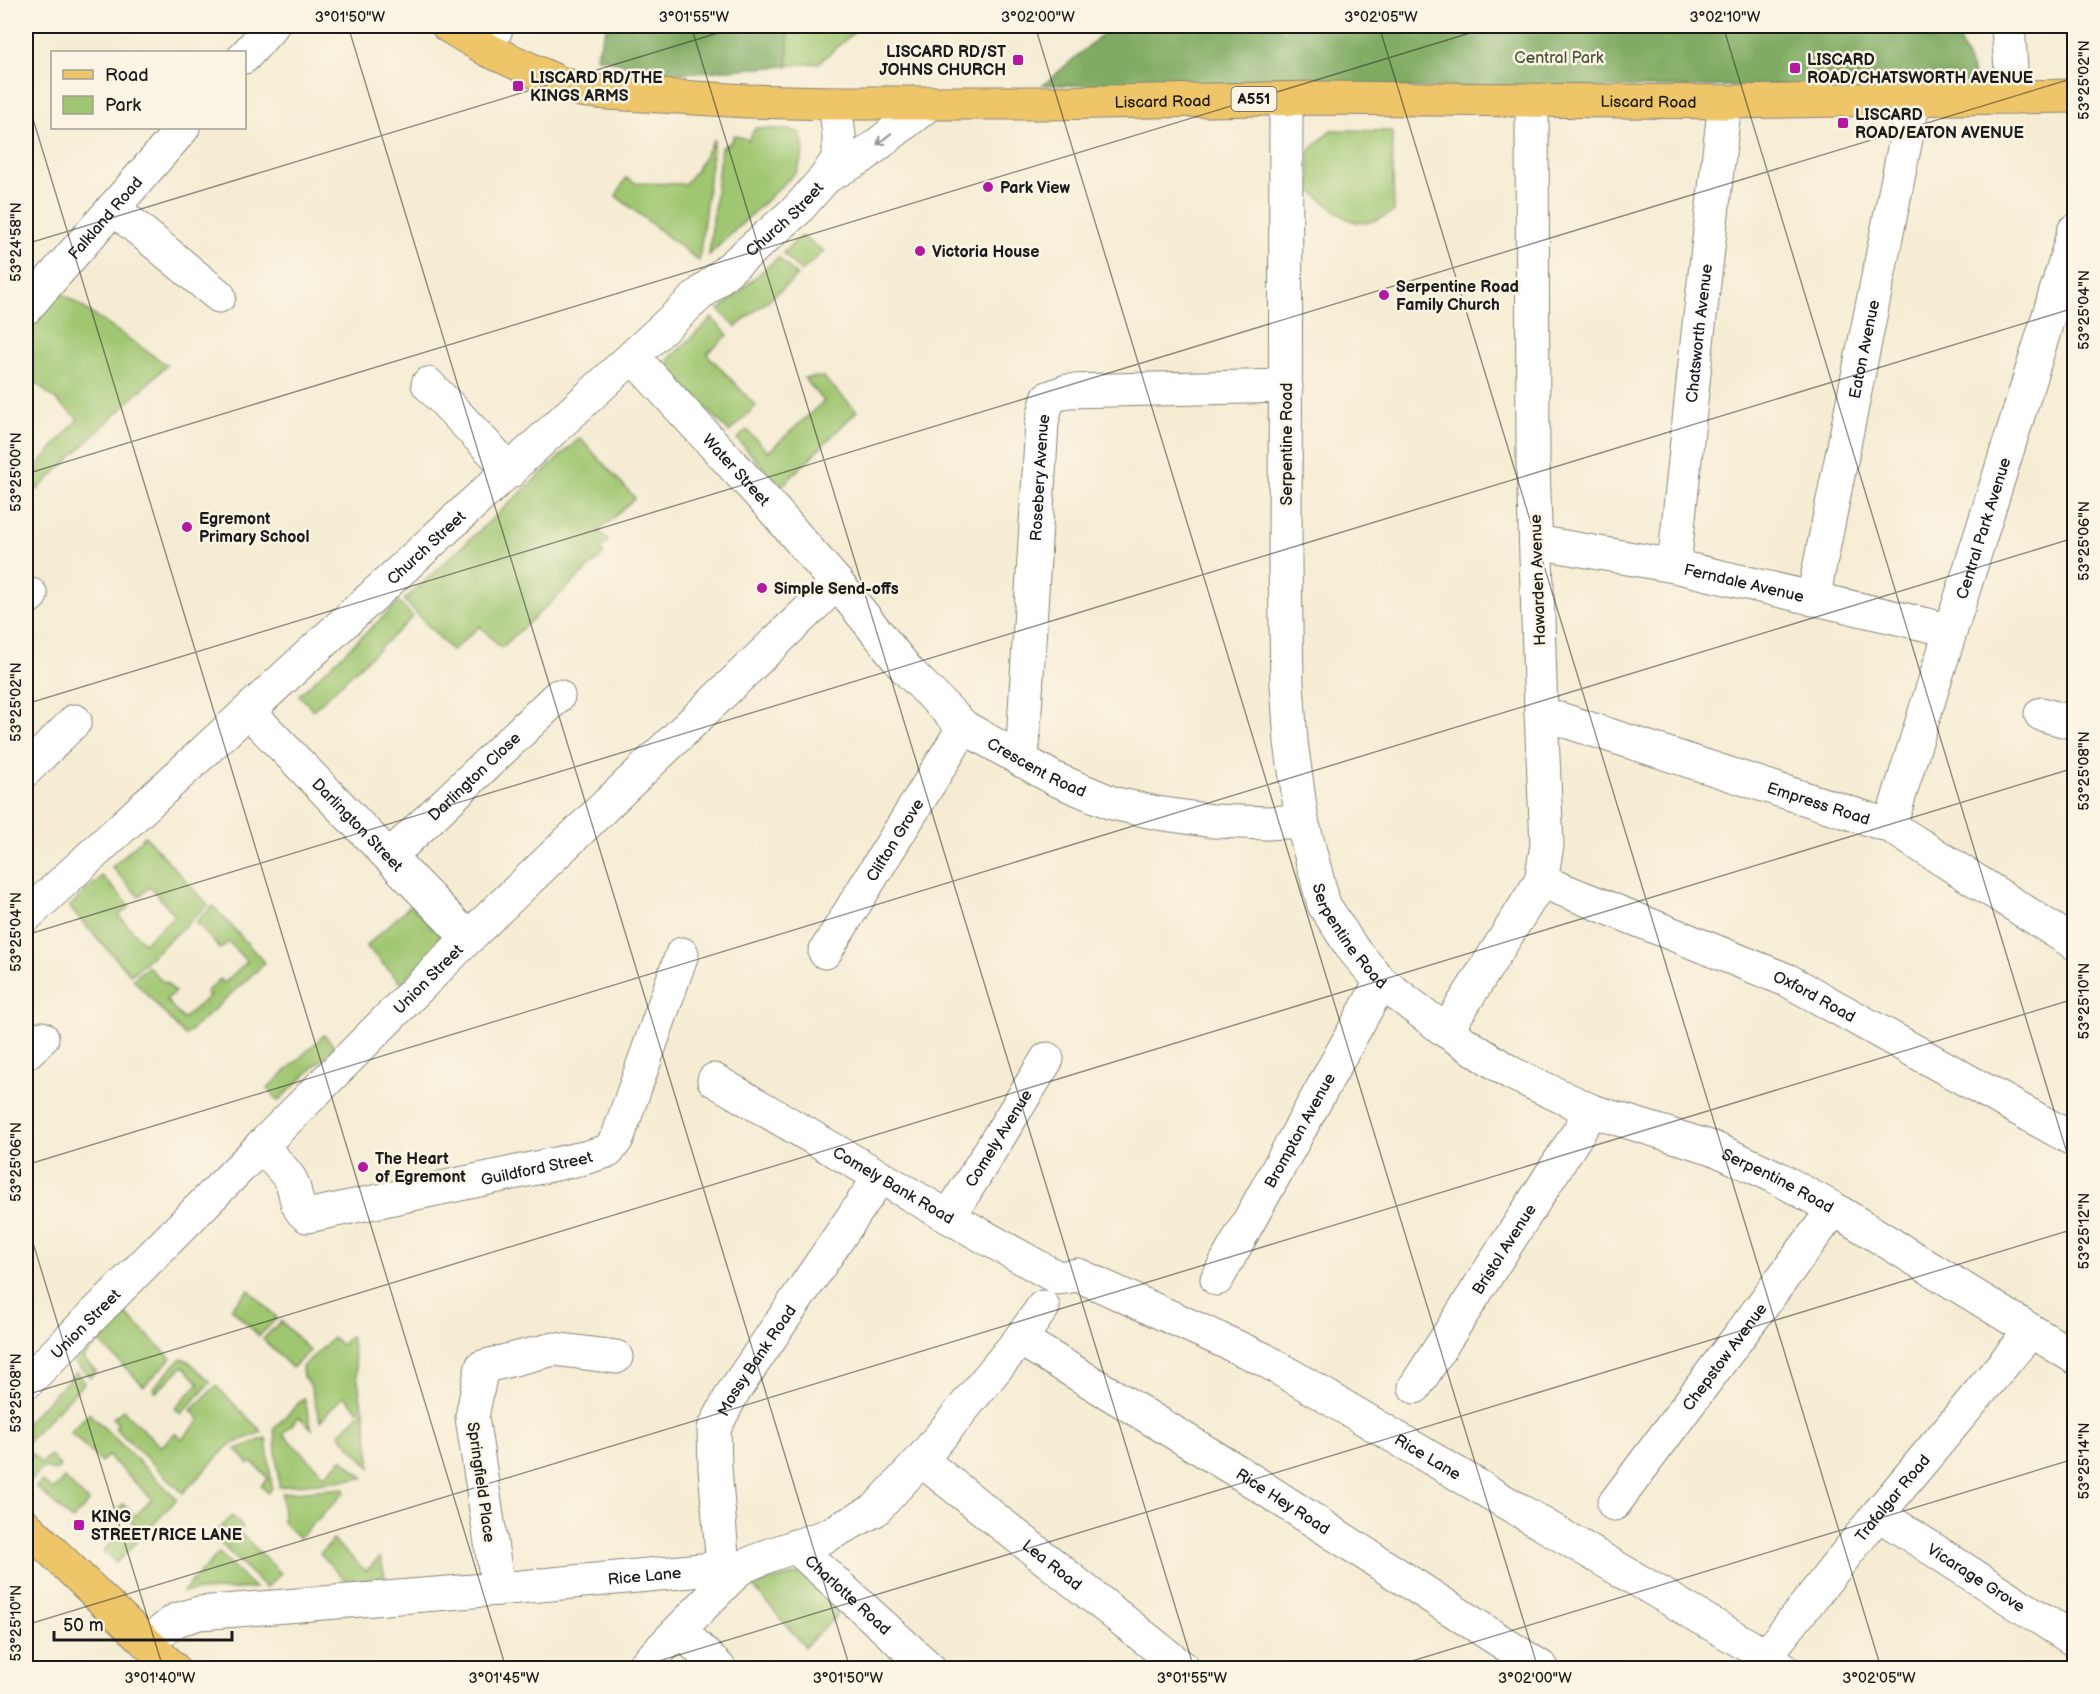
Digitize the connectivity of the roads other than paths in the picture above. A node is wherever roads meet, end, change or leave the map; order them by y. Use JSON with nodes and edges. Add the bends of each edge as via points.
{"nodes":[{"id":1,"x":272,"y":26,"type":"edge"},
{"id":2,"x":448,"y":26,"type":"edge"},
{"id":3,"x":2008,"y":26,"type":"edge"},
{"id":4,"x":493,"y":38,"type":"edge"},
{"id":5,"x":246,"y":55,"type":"edge"},
{"id":6,"x":2074,"y":96,"type":"edge"},
{"id":7,"x":2013,"y":97,"type":"junction"},
{"id":8,"x":1287,"y":99,"type":"junction"},
{"id":9,"x":1914,"y":99,"type":"junction"},
{"id":10,"x":1532,"y":102,"type":"junction"},
{"id":11,"x":1725,"y":102,"type":"junction"},
{"id":12,"x":835,"y":103,"type":"junction"},
{"id":13,"x":930,"y":103,"type":"junction"},
{"id":14,"x":182,"y":129,"type":"edge"},
{"id":15,"x":826,"y":177,"type":"junction"},
{"id":16,"x":113,"y":208,"type":"junction"},
{"id":17,"x":2074,"y":231,"type":"edge"},
{"id":18,"x":219,"y":296,"type":"dead end"},
{"id":19,"x":26,"y":308,"type":"edge"},
{"id":20,"x":633,"y":357,"type":"junction"},
{"id":21,"x":428,"y":384,"type":"dead end"},
{"id":22,"x":1286,"y":386,"type":"junction"},
{"id":23,"x":511,"y":471,"type":"junction"},
{"id":24,"x":1536,"y":542,"type":"junction"},
{"id":25,"x":1674,"y":566,"type":"junction"},
{"id":26,"x":837,"y":583,"type":"junction"},
{"id":27,"x":1813,"y":599,"type":"junction"},
{"id":28,"x":1949,"y":630,"type":"junction"},
{"id":29,"x":558,"y":696,"type":"dead end"},
{"id":30,"x":248,"y":711,"type":"junction"},
{"id":31,"x":1541,"y":712,"type":"junction"},
{"id":32,"x":2041,"y":714,"type":"dead end"},
{"id":33,"x":75,"y":722,"type":"dead end"},
{"id":34,"x":2074,"y":723,"type":"edge"},
{"id":35,"x":964,"y":727,"type":"junction"},
{"id":36,"x":1022,"y":761,"type":"junction"},
{"id":37,"x":26,"y":770,"type":"edge"},
{"id":38,"x":1302,"y":821,"type":"junction"},
{"id":39,"x":1890,"y":826,"type":"junction"},
{"id":40,"x":390,"y":856,"type":"junction"},
{"id":41,"x":1541,"y":881,"type":"junction"},
{"id":42,"x":32,"y":897,"type":"edge"},
{"id":43,"x":468,"y":938,"type":"junction"},
{"id":44,"x":2074,"y":944,"type":"edge"},
{"id":45,"x":825,"y":952,"type":"dead end"},
{"id":46,"x":682,"y":954,"type":"dead end"},
{"id":47,"x":1381,"y":982,"type":"junction"},
{"id":48,"x":1446,"y":1031,"type":"junction"},
{"id":49,"x":1047,"y":1059,"type":"dead end"},
{"id":50,"x":714,"y":1080,"type":"dead end"},
{"id":51,"x":1593,"y":1111,"type":"junction"},
{"id":52,"x":2074,"y":1140,"type":"edge"},
{"id":53,"x":261,"y":1146,"type":"junction"},
{"id":54,"x":880,"y":1177,"type":"junction"},
{"id":55,"x":1834,"y":1209,"type":"junction"},
{"id":56,"x":949,"y":1217,"type":"junction"},
{"id":57,"x":1078,"y":1275,"type":"joint"},
{"id":58,"x":1217,"y":1279,"type":"dead end"},
{"id":59,"x":1043,"y":1307,"type":"dead end"},
{"id":60,"x":2031,"y":1331,"type":"junction"},
{"id":61,"x":1020,"y":1340,"type":"junction"},
{"id":62,"x":2074,"y":1356,"type":"edge"},
{"id":63,"x":616,"y":1357,"type":"dead end"},
{"id":64,"x":26,"y":1383,"type":"edge"},
{"id":65,"x":1415,"y":1387,"type":"dead end"},
{"id":66,"x":921,"y":1460,"type":"junction"},
{"id":67,"x":1614,"y":1504,"type":"dead end"},
{"id":68,"x":1878,"y":1514,"type":"junction"},
{"id":69,"x":26,"y":1526,"type":"edge"},
{"id":70,"x":795,"y":1546,"type":"junction"},
{"id":71,"x":732,"y":1568,"type":"junction"},
{"id":72,"x":498,"y":1589,"type":"junction"},
{"id":73,"x":680,"y":1630,"type":"junction"},
{"id":74,"x":2074,"y":1640,"type":"edge"},
{"id":75,"x":147,"y":1643,"type":"junction"},
{"id":76,"x":1768,"y":1664,"type":"edge"},
{"id":77,"x":173,"y":1668,"type":"edge"},
{"id":78,"x":642,"y":1668,"type":"edge"},
{"id":79,"x":719,"y":1668,"type":"edge"},
{"id":80,"x":929,"y":1668,"type":"edge"},
{"id":81,"x":1183,"y":1668,"type":"edge"},
{"id":82,"x":1542,"y":1668,"type":"edge"}],
"edges":[{"from":1,"to":5,"type":"street"},
{"from":2,"to":4,"type":"main road","name":"Liscard Road","number":"A551"},
{"from":3,"to":7,"type":"street"},
{"from":4,"to":12,"type":"main road","name":"Liscard Road","number":"A551","via":[[558,82],[580,90]]},
{"from":6,"to":7,"type":"main road","name":"Liscard Road","number":"A551"},
{"from":7,"to":9,"type":"main road","name":"Liscard Road","number":"A551"},
{"from":8,"to":10,"type":"main road","name":"Liscard Road","number":"A551"},
{"from":8,"to":13,"type":"main road","name":"Liscard Road","number":"A551"},
{"from":8,"to":22,"type":"street","name":"Serpentine Road"},
{"from":9,"to":11,"type":"main road","name":"Liscard Road","number":"A551"},
{"from":9,"to":27,"type":"street","name":"Eaton Avenue"},
{"from":10,"to":11,"type":"main road","name":"Liscard Road","number":"A551"},
{"from":10,"to":24,"type":"street","name":"Hawarden Avenue"},
{"from":11,"to":25,"type":"street","name":"Chatsworth Avenue"},
{"from":12,"to":13,"type":"main road","name":"Liscard Road","number":"A551"},
{"from":12,"to":15,"type":"street","name":"Church Street","via":[[839,157]]},
{"from":13,"to":15,"type":"street","name":"Church Street","one_way":true,"via":[[862,157]]},
{"from":14,"to":16,"type":"street","name":"Falkland Road"},
{"from":15,"to":20,"type":"street","name":"Church Street","via":[[797,210]]},
{"from":16,"to":18,"type":"street"},
{"from":16,"to":19,"type":"street","name":"Falkland Road"},
{"from":17,"to":28,"type":"street","name":"Central Park Avenue"},
{"from":20,"to":23,"type":"street","name":"Church Street"},
{"from":20,"to":26,"type":"street","name":"Water Street"},
{"from":21,"to":23,"type":"street"},
{"from":22,"to":36,"type":"street","name":"Rosebery Avenue","via":[[1067,391],[1048,398],[1042,423]]},
{"from":22,"to":38,"type":"street","name":"Serpentine Road","via":[[1287,684]]},
{"from":23,"to":30,"type":"street","name":"Church Street"},
{"from":24,"to":25,"type":"street","name":"Ferndale Avenue"},
{"from":24,"to":31,"type":"street","name":"Hawarden Avenue"},
{"from":25,"to":27,"type":"street","name":"Ferndale Avenue"},
{"from":26,"to":35,"type":"street","name":"Crescent Road","via":[[908,671]]},
{"from":26,"to":43,"type":"street","name":"Union Street"},
{"from":27,"to":28,"type":"street","name":"Ferndale Avenue"},
{"from":28,"to":39,"type":"street","name":"Central Park Avenue"},
{"from":29,"to":40,"type":"street","name":"Darlington Close"},
{"from":30,"to":40,"type":"street","name":"Darlington Street"},
{"from":30,"to":42,"type":"street","name":"Church Street"},
{"from":31,"to":39,"type":"street","name":"Empress Road"},
{"from":31,"to":41,"type":"street","name":"Hawarden Avenue","via":[[1547,845]]},
{"from":32,"to":34,"type":"street"},
{"from":33,"to":37,"type":"street"},
{"from":35,"to":36,"type":"street","name":"Crescent Road"},
{"from":35,"to":45,"type":"street","name":"Clifton Grove"},
{"from":36,"to":38,"type":"street","name":"Crescent Road","via":[[1112,803],[1157,813],[1213,821]]},
{"from":38,"to":47,"type":"street","name":"Serpentine Road","via":[[1324,905],[1352,948]]},
{"from":39,"to":44,"type":"street","name":"Empress Road"},
{"from":40,"to":43,"type":"street","name":"Darlington Street"},
{"from":41,"to":48,"type":"street","name":"Hawarden Avenue"},
{"from":41,"to":52,"type":"street","name":"Oxford Road","via":[[1789,981]]},
{"from":43,"to":53,"type":"street","name":"Union Street"},
{"from":46,"to":53,"type":"street","name":"Guildford Street","via":[[617,1139],[608,1151],[307,1216],[300,1212],[291,1180]]},
{"from":47,"to":48,"type":"street","name":"Serpentine Road"},
{"from":47,"to":58,"type":"street","name":"Brompton Avenue"},
{"from":48,"to":51,"type":"street","name":"Serpentine Road","via":[[1511,1073]]},
{"from":49,"to":56,"type":"street","name":"Comely Avenue"},
{"from":50,"to":54,"type":"street","name":"Comely Bank Road"},
{"from":51,"to":55,"type":"street","name":"Serpentine Road","via":[[1713,1148]]},
{"from":51,"to":65,"type":"street","name":"Bristol Avenue"},
{"from":53,"to":64,"type":"street","name":"Union Street"},
{"from":54,"to":56,"type":"street","name":"Comely Bank Road"},
{"from":54,"to":71,"type":"street","name":"Mossy Bank Road","via":[[732,1394],[714,1429],[715,1468]]},
{"from":55,"to":60,"type":"street","name":"Serpentine Road"},
{"from":55,"to":67,"type":"street","name":"Chepstow Avenue"},
{"from":56,"to":57,"type":"street","name":"Comely Bank Road","via":[[1058,1278]]},
{"from":57,"to":76,"type":"street","name":"Rice Lane","via":[[1263,1359]]},
{"from":59,"to":61,"type":"street","name":"Rice Lane"},
{"from":60,"to":62,"type":"street","name":"Serpentine Road"},
{"from":60,"to":68,"type":"street","name":"Trafalgar Road"},
{"from":61,"to":66,"type":"street","name":"Rice Lane"},
{"from":61,"to":82,"type":"street","name":"Rice Hey Road","via":[[1237,1471]]},
{"from":63,"to":72,"type":"street","name":"Springfield Place","via":[[554,1349],[482,1367],[472,1417]]},
{"from":66,"to":70,"type":"street","name":"Rice Lane","via":[[875,1510],[826,1536]]},
{"from":66,"to":81,"type":"street","name":"Lea Road"},
{"from":68,"to":74,"type":"street","name":"Vicarage Grove"},
{"from":68,"to":76,"type":"street","name":"Trafalgar Road"},
{"from":69,"to":75,"type":"main road"},
{"from":70,"to":71,"type":"street","name":"Rice Lane"},
{"from":70,"to":80,"type":"street","name":"Charlotte Road"},
{"from":71,"to":72,"type":"street","name":"Rice Lane"},
{"from":71,"to":73,"type":"street"},
{"from":72,"to":75,"type":"street","name":"Rice Lane","via":[[198,1613],[176,1620]]},
{"from":73,"to":78,"type":"street"},
{"from":73,"to":79,"type":"street"},
{"from":75,"to":77,"type":"main road"}]}
